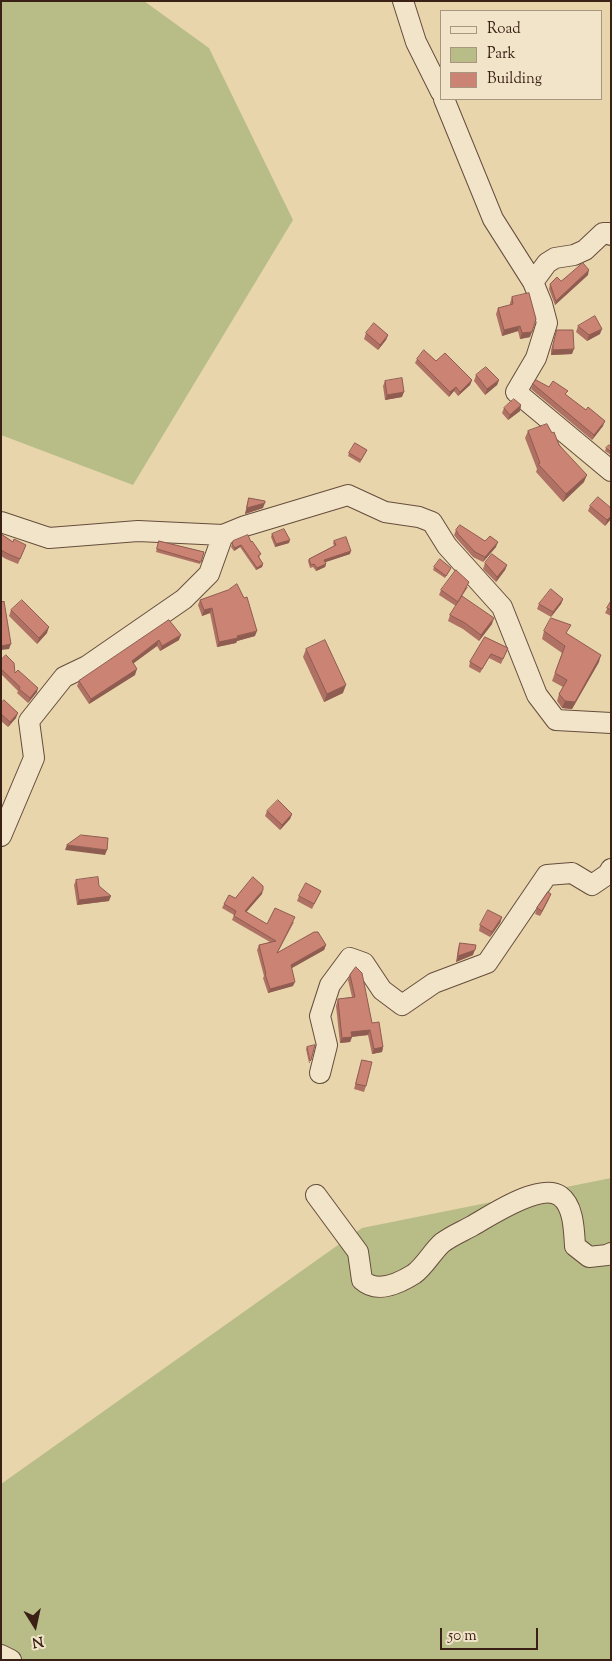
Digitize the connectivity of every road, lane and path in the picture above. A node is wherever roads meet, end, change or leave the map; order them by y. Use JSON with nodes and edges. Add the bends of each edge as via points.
{"nodes":[{"id":1,"x":403,"y":1,"type":"edge"},
{"id":2,"x":440,"y":90,"type":"edge"},
{"id":3,"x":444,"y":100,"type":"edge"},
{"id":4,"x":611,"y":235,"type":"edge"},
{"id":5,"x":533,"y":282,"type":"junction"},
{"id":6,"x":611,"y":471,"type":"edge"},
{"id":7,"x":1,"y":522,"type":"edge"},
{"id":8,"x":223,"y":535,"type":"junction"},
{"id":9,"x":611,"y":722,"type":"edge"},
{"id":10,"x":1,"y":836,"type":"edge"},
{"id":11,"x":611,"y":869,"type":"edge"},
{"id":12,"x":320,"y":1074,"type":"dead end"},
{"id":13,"x":316,"y":1195,"type":"dead end"},
{"id":14,"x":611,"y":1253,"type":"edge"},
{"id":15,"x":1,"y":1655,"type":"edge"},
{"id":16,"x":10,"y":1660,"type":"edge"}],
"edges":[{"from":1,"to":2,"type":"street","via":[[416,42]]},
{"from":3,"to":5,"type":"street","via":[[493,219]]},
{"from":4,"to":5,"type":"street","via":[[603,233],[585,250],[547,262]]},
{"from":5,"to":6,"type":"street","via":[[548,323],[536,358],[516,392]]},
{"from":7,"to":8,"type":"street","via":[[50,538],[138,531]]},
{"from":8,"to":9,"type":"street","via":[[348,495],[385,512],[432,522],[447,546],[502,607],[537,695],[556,720]]},
{"from":8,"to":10,"type":"street","via":[[209,574],[184,600],[87,666],[64,677],[29,720],[34,758]]},
{"from":11,"to":12,"type":"street","via":[[592,885],[572,873],[547,875],[487,963],[434,983],[402,1005],[382,990],[364,963],[350,958],[330,985],[320,1016],[327,1045]]},
{"from":13,"to":14,"type":"street","via":[[358,1252],[362,1280],[369,1286],[385,1288],[414,1273],[443,1242],[534,1195],[552,1193],[561,1197],[571,1214],[575,1246],[589,1257]]},
{"from":15,"to":16,"type":"street"}]}
